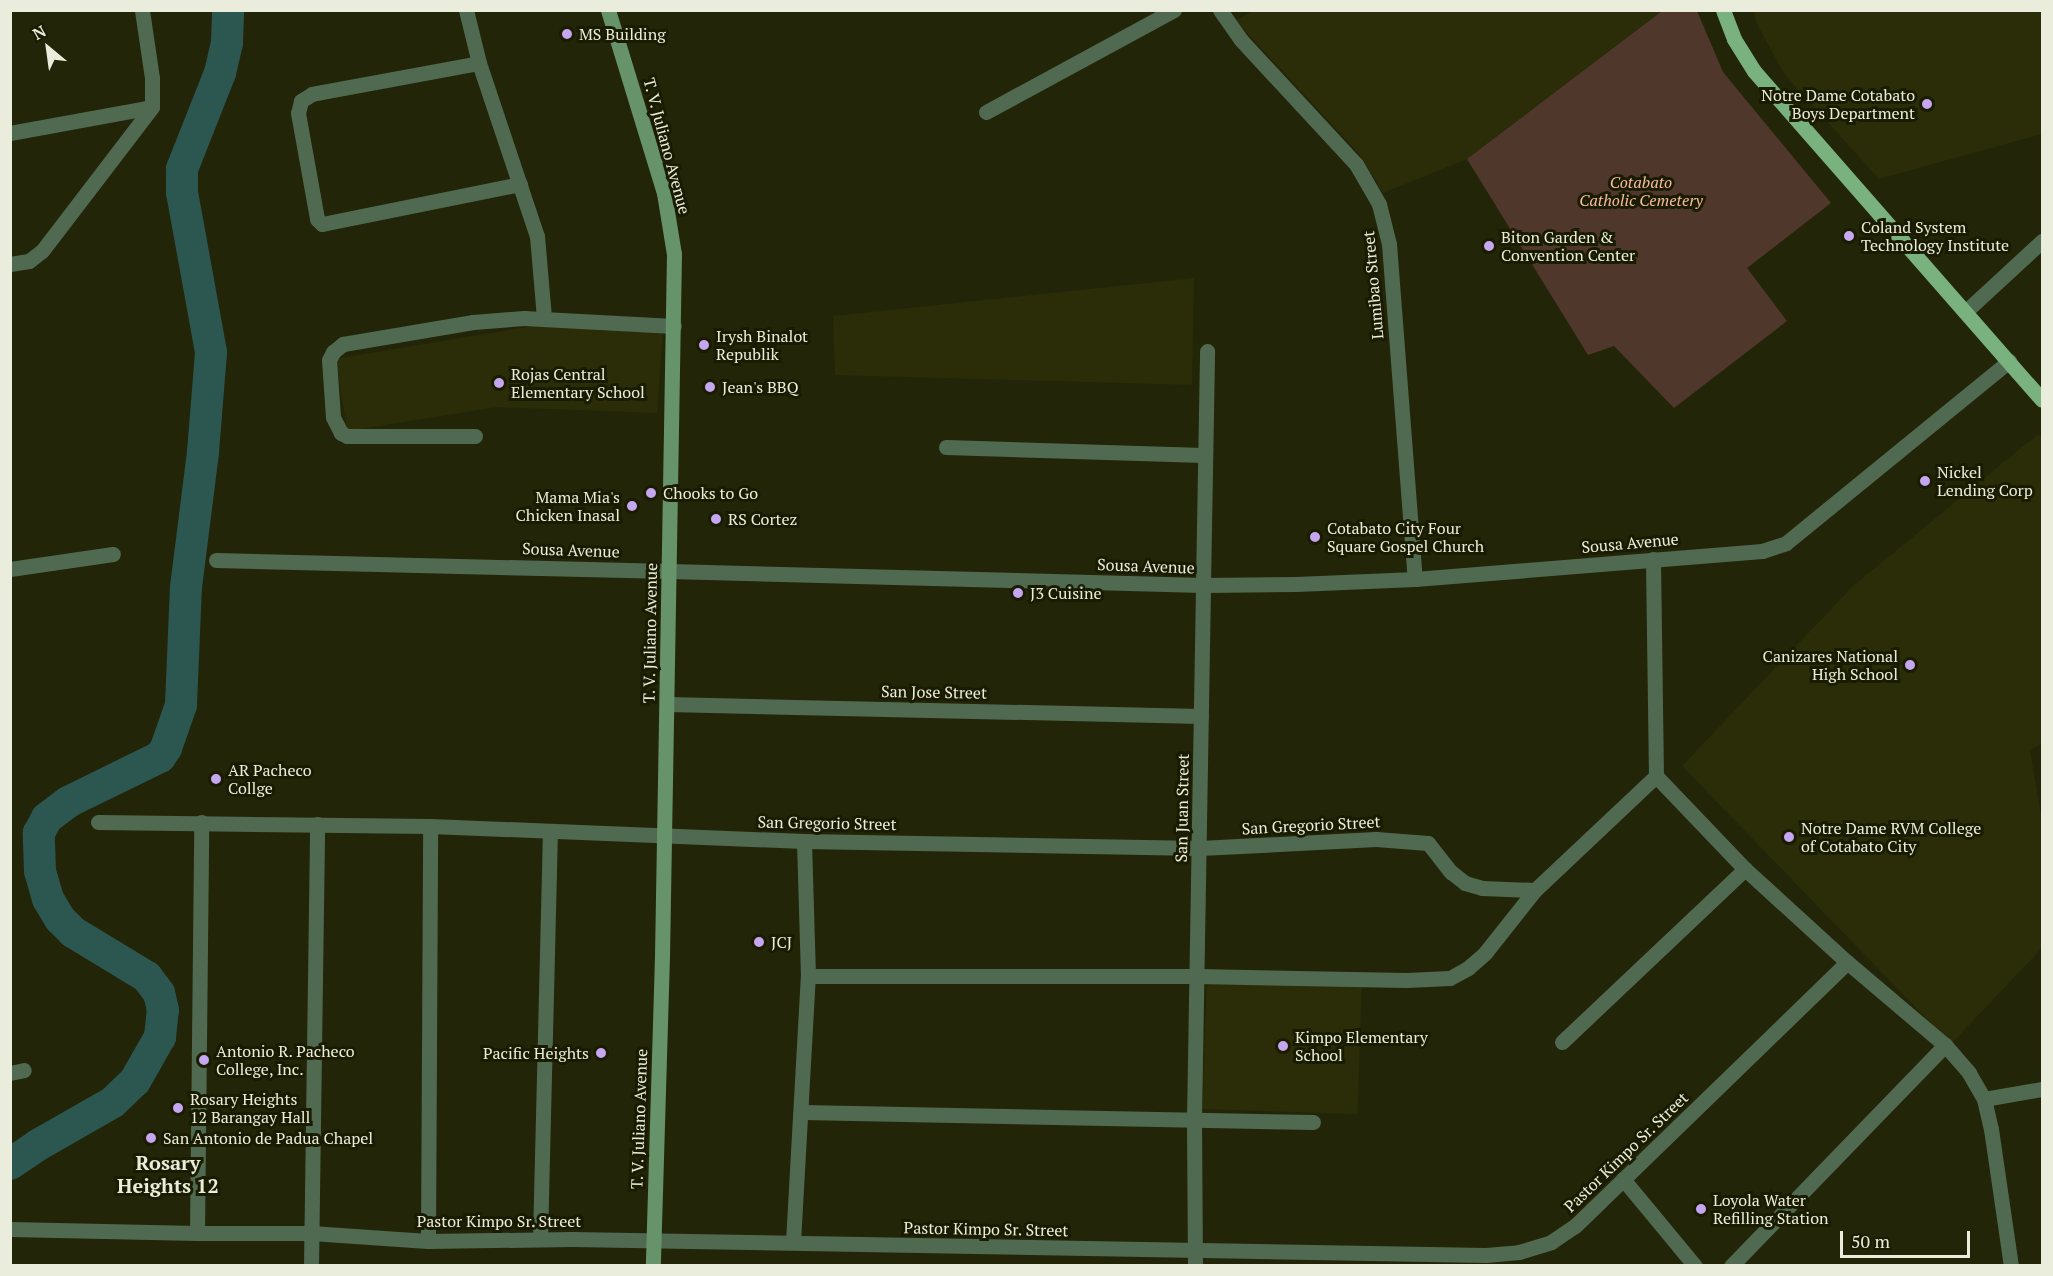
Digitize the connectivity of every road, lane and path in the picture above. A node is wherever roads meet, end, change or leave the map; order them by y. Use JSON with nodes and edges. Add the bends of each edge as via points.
{"nodes":[{"id":1,"x":142,"y":10,"type":"edge"},
{"id":2,"x":466,"y":10,"type":"edge"},
{"id":3,"x":609,"y":10,"type":"edge"},
{"id":4,"x":1174,"y":10,"type":"edge"},
{"id":5,"x":1220,"y":10,"type":"edge"},
{"id":6,"x":1723,"y":10,"type":"edge"},
{"id":7,"x":479,"y":63,"type":"junction"},
{"id":8,"x":152,"y":107,"type":"junction"},
{"id":9,"x":986,"y":112,"type":"dead end"},
{"id":10,"x":10,"y":133,"type":"edge"},
{"id":11,"x":520,"y":184,"type":"junction"},
{"id":12,"x":2043,"y":241,"type":"edge"},
{"id":13,"x":10,"y":264,"type":"edge"},
{"id":14,"x":1965,"y":312,"type":"junction"},
{"id":15,"x":544,"y":318,"type":"junction"},
{"id":16,"x":674,"y":326,"type":"junction"},
{"id":17,"x":1207,"y":351,"type":"dead end"},
{"id":18,"x":2009,"y":361,"type":"junction"},
{"id":19,"x":2043,"y":400,"type":"edge"},
{"id":20,"x":475,"y":436,"type":"dead end"},
{"id":21,"x":946,"y":447,"type":"dead end"},
{"id":22,"x":1204,"y":455,"type":"junction"},
{"id":23,"x":113,"y":554,"type":"dead end"},
{"id":24,"x":1653,"y":559,"type":"junction"},
{"id":25,"x":216,"y":560,"type":"dead end"},
{"id":26,"x":10,"y":568,"type":"edge"},
{"id":27,"x":669,"y":571,"type":"junction"},
{"id":28,"x":1415,"y":579,"type":"junction"},
{"id":29,"x":1203,"y":585,"type":"junction"},
{"id":30,"x":667,"y":704,"type":"junction"},
{"id":31,"x":1201,"y":716,"type":"junction"},
{"id":32,"x":1656,"y":776,"type":"junction"},
{"id":33,"x":98,"y":822,"type":"dead end"},
{"id":34,"x":201,"y":822,"type":"junction"},
{"id":35,"x":317,"y":824,"type":"junction"},
{"id":36,"x":430,"y":826,"type":"junction"},
{"id":37,"x":550,"y":832,"type":"junction"},
{"id":38,"x":664,"y":836,"type":"junction"},
{"id":39,"x":804,"y":841,"type":"junction"},
{"id":40,"x":1200,"y":848,"type":"junction"},
{"id":41,"x":1745,"y":869,"type":"junction"},
{"id":42,"x":1535,"y":890,"type":"junction"},
{"id":43,"x":1846,"y":962,"type":"junction"},
{"id":44,"x":808,"y":976,"type":"junction"},
{"id":45,"x":1197,"y":976,"type":"junction"},
{"id":46,"x":1562,"y":1042,"type":"dead end"},
{"id":47,"x":1945,"y":1045,"type":"junction"},
{"id":48,"x":2043,"y":1089,"type":"edge"},
{"id":49,"x":1984,"y":1099,"type":"junction"},
{"id":50,"x":802,"y":1112,"type":"junction"},
{"id":51,"x":1194,"y":1119,"type":"junction"},
{"id":52,"x":1313,"y":1122,"type":"dead end"},
{"id":53,"x":1623,"y":1179,"type":"junction"},
{"id":54,"x":10,"y":1229,"type":"edge"},
{"id":55,"x":197,"y":1233,"type":"junction"},
{"id":56,"x":311,"y":1233,"type":"junction"},
{"id":57,"x":540,"y":1239,"type":"junction"},
{"id":58,"x":654,"y":1240,"type":"junction"},
{"id":59,"x":428,"y":1241,"type":"junction"},
{"id":60,"x":794,"y":1242,"type":"junction"},
{"id":61,"x":1196,"y":1258,"type":"edge"},
{"id":62,"x":310,"y":1266,"type":"edge"},
{"id":63,"x":653,"y":1266,"type":"edge"},
{"id":64,"x":1695,"y":1266,"type":"edge"},
{"id":65,"x":1731,"y":1266,"type":"edge"},
{"id":66,"x":2011,"y":1266,"type":"edge"}],
"edges":[{"from":1,"to":8,"type":"street"},
{"from":2,"to":7,"type":"street"},
{"from":3,"to":16,"type":"main road","name":"T. V. Juliano Avenue","via":[[666,203],[674,254]]},
{"from":4,"to":9,"type":"street"},
{"from":5,"to":28,"type":"street","name":"Lumibao Street","via":[[1241,40],[1356,164],[1383,214],[1389,244]]},
{"from":6,"to":14,"type":"main road","via":[[1734,39],[1754,71]]},
{"from":7,"to":11,"type":"street"},
{"from":7,"to":11,"type":"street","via":[[312,94],[301,101],[298,113],[317,219],[322,225]]},
{"from":8,"to":10,"type":"street"},
{"from":8,"to":13,"type":"street","via":[[42,251],[29,261]]},
{"from":11,"to":15,"type":"street","via":[[537,236]]},
{"from":12,"to":14,"type":"street"},
{"from":14,"to":18,"type":"main road"},
{"from":15,"to":16,"type":"street"},
{"from":15,"to":20,"type":"street","via":[[473,322],[343,344],[333,352],[329,360],[333,417],[341,433]]},
{"from":16,"to":27,"type":"main road","name":"T. V. Juliano Avenue"},
{"from":17,"to":22,"type":"street","name":"San Juan Street"},
{"from":18,"to":19,"type":"main road"},
{"from":18,"to":24,"type":"street","name":"Sousa Avenue","via":[[1786,543],[1762,551]]},
{"from":21,"to":22,"type":"street"},
{"from":22,"to":29,"type":"street","name":"San Juan Street"},
{"from":23,"to":26,"type":"street"},
{"from":24,"to":28,"type":"street","name":"Sousa Avenue"},
{"from":24,"to":32,"type":"street"},
{"from":25,"to":27,"type":"street","name":"Sousa Avenue"},
{"from":27,"to":29,"type":"street","name":"Sousa Avenue"},
{"from":27,"to":30,"type":"main road","name":"T. V. Juliano Avenue"},
{"from":28,"to":29,"type":"street","name":"Sousa Avenue"},
{"from":29,"to":31,"type":"street","name":"San Juan Street"},
{"from":30,"to":31,"type":"street","name":"San Jose Street"},
{"from":30,"to":38,"type":"main road","name":"T. V. Juliano Avenue"},
{"from":31,"to":40,"type":"street","name":"San Juan Street"},
{"from":32,"to":41,"type":"street"},
{"from":32,"to":42,"type":"street"},
{"from":33,"to":34,"type":"street","name":"San Gregorio Street"},
{"from":34,"to":35,"type":"street","name":"San Gregorio Street"},
{"from":34,"to":55,"type":"street"},
{"from":35,"to":36,"type":"street","name":"San Gregorio Street"},
{"from":35,"to":56,"type":"street"},
{"from":36,"to":37,"type":"street","name":"San Gregorio Street"},
{"from":36,"to":59,"type":"street"},
{"from":37,"to":38,"type":"street","name":"San Gregorio Street"},
{"from":37,"to":57,"type":"street"},
{"from":38,"to":39,"type":"street","name":"San Gregorio Street"},
{"from":38,"to":58,"type":"main road","name":"T. V. Juliano Avenue"},
{"from":39,"to":40,"type":"street","name":"San Gregorio Street"},
{"from":39,"to":44,"type":"street"},
{"from":40,"to":42,"type":"street","name":"San Gregorio Street","via":[[1376,839],[1418,841],[1433,847],[1451,872],[1465,883],[1482,888]]},
{"from":40,"to":45,"type":"street","name":"San Juan Street"},
{"from":41,"to":43,"type":"street"},
{"from":41,"to":46,"type":"street"},
{"from":42,"to":45,"type":"street","via":[[1485,953],[1450,978]]},
{"from":43,"to":47,"type":"street"},
{"from":43,"to":53,"type":"street","name":"Pastor Kimpo Sr. Street"},
{"from":44,"to":45,"type":"street"},
{"from":44,"to":50,"type":"street"},
{"from":45,"to":51,"type":"street","name":"San Juan Street"},
{"from":47,"to":49,"type":"street","via":[[1970,1073]]},
{"from":47,"to":65,"type":"street"},
{"from":48,"to":49,"type":"street"},
{"from":49,"to":66,"type":"street"},
{"from":50,"to":51,"type":"street"},
{"from":50,"to":60,"type":"street"},
{"from":51,"to":52,"type":"street"},
{"from":51,"to":61,"type":"street","name":"San Juan Street"},
{"from":53,"to":61,"type":"street","name":"Pastor Kimpo Sr. Street","via":[[1575,1226],[1551,1242],[1519,1252]]},
{"from":53,"to":64,"type":"street"},
{"from":54,"to":55,"type":"street","name":"Pastor Kimpo Sr. Street"},
{"from":55,"to":56,"type":"street","name":"Pastor Kimpo Sr. Street"},
{"from":56,"to":59,"type":"street","name":"Pastor Kimpo Sr. Street"},
{"from":56,"to":62,"type":"street"},
{"from":57,"to":58,"type":"street","name":"Pastor Kimpo Sr. Street"},
{"from":57,"to":59,"type":"street","name":"Pastor Kimpo Sr. Street"},
{"from":58,"to":60,"type":"street","name":"Pastor Kimpo Sr. Street"},
{"from":58,"to":63,"type":"main road","name":"T. V. Juliano Avenue"},
{"from":60,"to":61,"type":"street","name":"Pastor Kimpo Sr. Street"}]}
